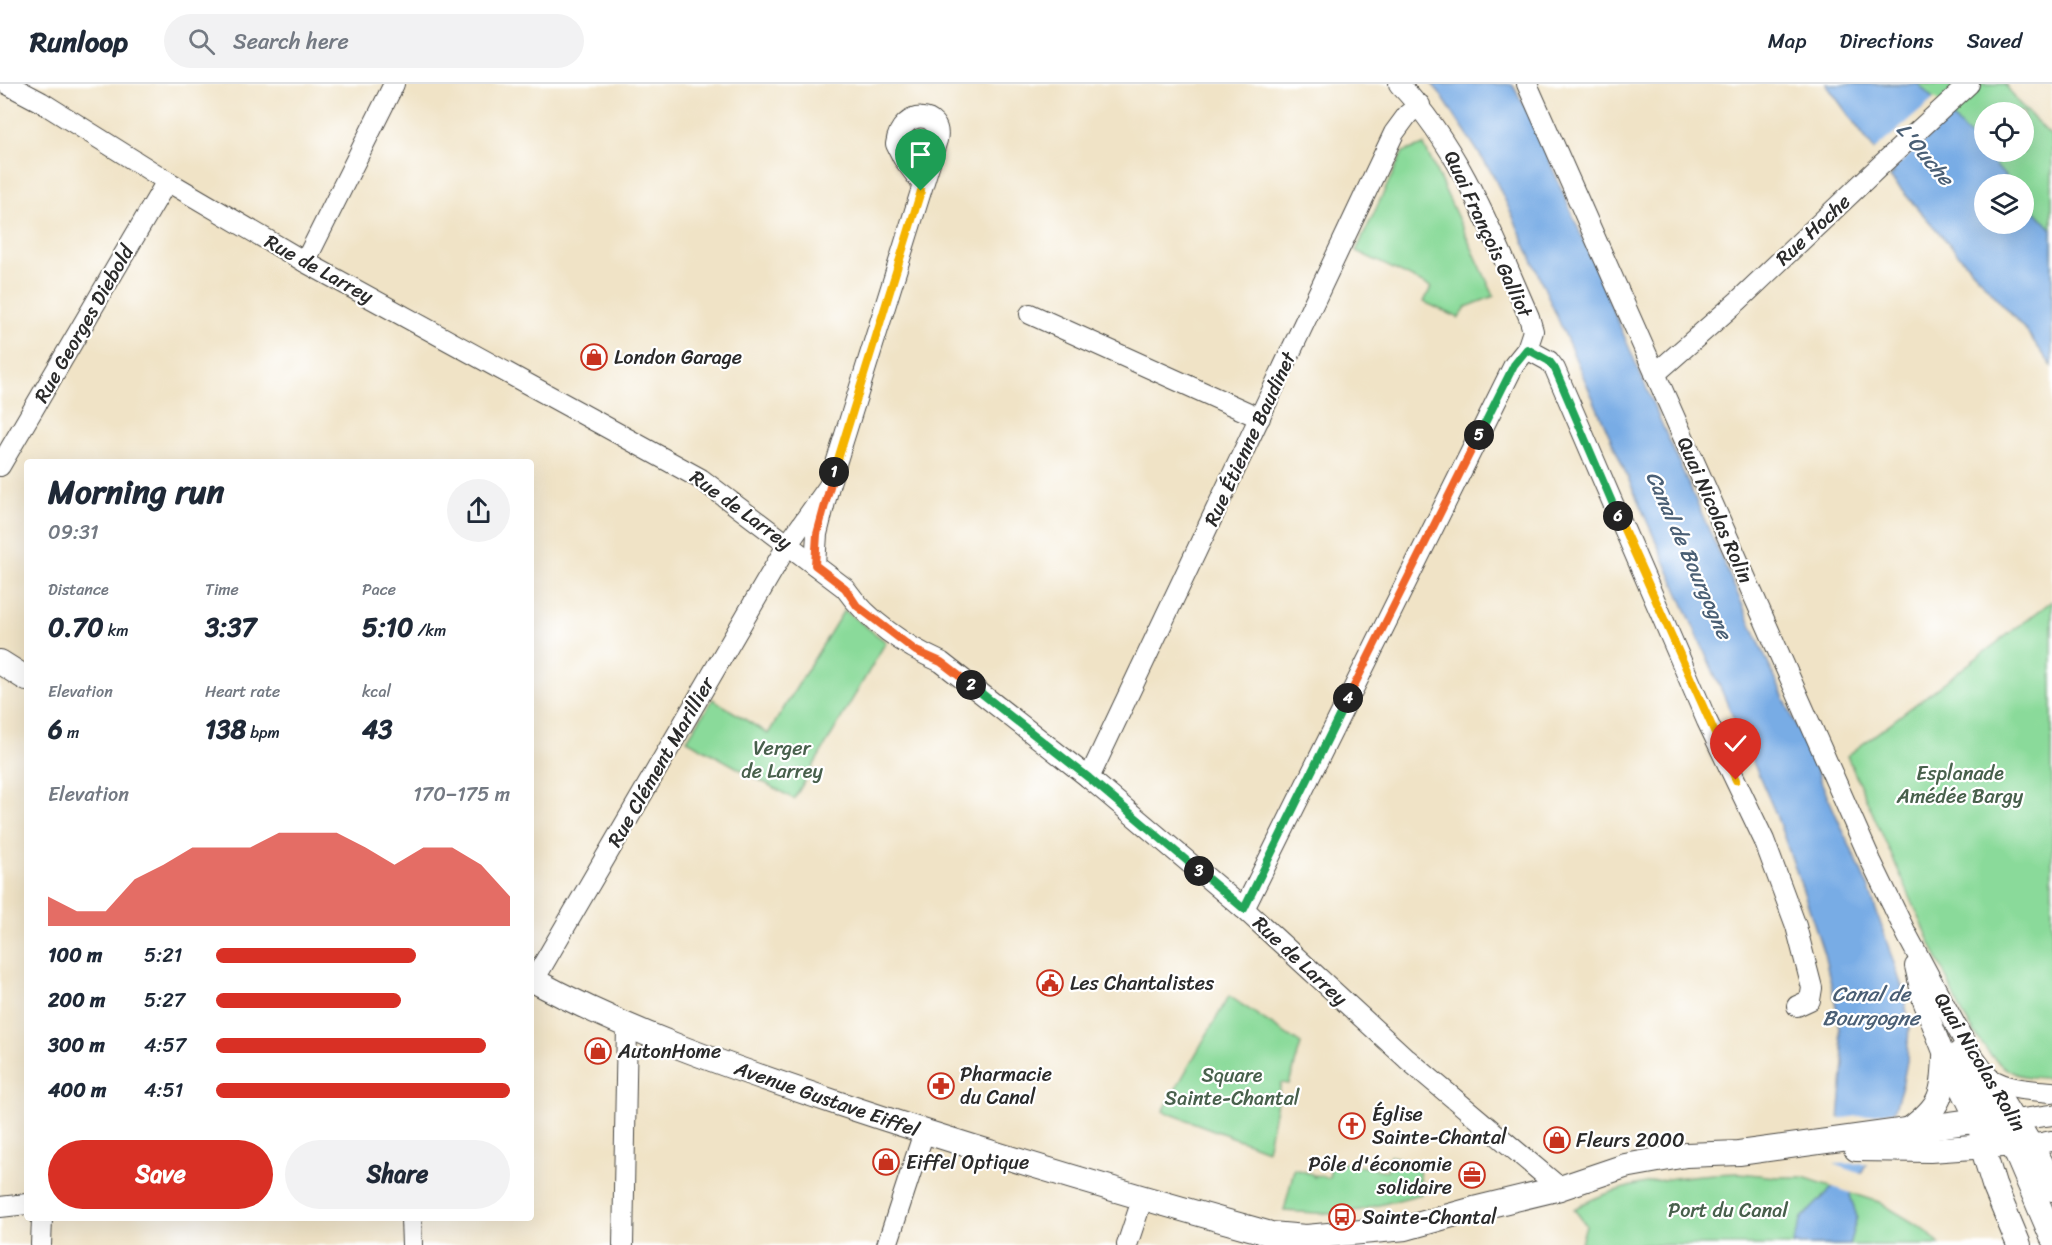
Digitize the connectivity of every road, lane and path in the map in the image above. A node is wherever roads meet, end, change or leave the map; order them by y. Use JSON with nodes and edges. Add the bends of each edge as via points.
{"nodes":[{"id":1,"x":7,"y":84,"type":"edge"},
{"id":2,"x":394,"y":84,"type":"edge"},
{"id":3,"x":1399,"y":84,"type":"edge"},
{"id":4,"x":1527,"y":84,"type":"edge"},
{"id":5,"x":1964,"y":88,"type":"edge"},
{"id":6,"x":1420,"y":105,"type":"junction"},
{"id":7,"x":167,"y":181,"type":"junction"},
{"id":8,"x":923,"y":185,"type":"dead end"},
{"id":9,"x":305,"y":262,"type":"junction"},
{"id":10,"x":1030,"y":314,"type":"dead end"},
{"id":11,"x":1527,"y":349,"type":"junction"},
{"id":12,"x":1655,"y":374,"type":"junction"},
{"id":13,"x":1260,"y":418,"type":"junction"},
{"id":14,"x":0,"y":466,"type":"edge"},
{"id":15,"x":829,"y":486,"type":"junction"},
{"id":16,"x":788,"y":544,"type":"junction"},
{"id":17,"x":815,"y":565,"type":"junction"},
{"id":18,"x":0,"y":662,"type":"edge"},
{"id":19,"x":24,"y":677,"type":"edge"},
{"id":20,"x":1089,"y":778,"type":"junction"},
{"id":21,"x":1244,"y":909,"type":"junction"},
{"id":22,"x":1907,"y":934,"type":"junction"},
{"id":23,"x":534,"y":978,"type":"edge"},
{"id":24,"x":534,"y":980,"type":"edge"},
{"id":25,"x":1919,"y":980,"type":"junction"},
{"id":26,"x":1797,"y":1006,"type":"dead end"},
{"id":27,"x":627,"y":1025,"type":"junction"},
{"id":28,"x":1945,"y":1057,"type":"junction"},
{"id":29,"x":1989,"y":1078,"type":"junction"},
{"id":30,"x":2052,"y":1092,"type":"edge"},
{"id":31,"x":2052,"y":1114,"type":"edge"},
{"id":32,"x":1997,"y":1121,"type":"junction"},
{"id":33,"x":924,"y":1132,"type":"junction"},
{"id":34,"x":1899,"y":1137,"type":"junction"},
{"id":35,"x":2030,"y":1143,"type":"edge"},
{"id":36,"x":1982,"y":1146,"type":"junction"},
{"id":37,"x":1560,"y":1188,"type":"junction"},
{"id":38,"x":2052,"y":1189,"type":"edge"},
{"id":39,"x":1143,"y":1197,"type":"junction"},
{"id":40,"x":24,"y":1204,"type":"edge"},
{"id":41,"x":0,"y":1207,"type":"edge"},
{"id":42,"x":42,"y":1221,"type":"edge"},
{"id":43,"x":411,"y":1221,"type":"edge"},
{"id":44,"x":1404,"y":1237,"type":"edge"},
{"id":45,"x":2052,"y":1237,"type":"edge"},
{"id":46,"x":41,"y":1245,"type":"edge"},
{"id":47,"x":412,"y":1245,"type":"edge"},
{"id":48,"x":623,"y":1245,"type":"edge"},
{"id":49,"x":887,"y":1245,"type":"edge"},
{"id":50,"x":1127,"y":1245,"type":"edge"},
{"id":51,"x":2019,"y":1245,"type":"edge"}],
"edges":[{"from":1,"to":7,"type":"street","name":"Rue de Larrey"},
{"from":2,"to":9,"type":"street"},
{"from":3,"to":6,"type":"street","name":"Quai François Galliot"},
{"from":4,"to":12,"type":"street","name":"Quai Nicolas Rolin"},
{"from":5,"to":12,"type":"street","name":"Rue Hoche"},
{"from":6,"to":11,"type":"street","name":"Quai François Galliot","via":[[1458,162],[1525,307],[1533,331]]},
{"from":6,"to":13,"type":"street","name":"Rue Étienne Baudinet","via":[[1394,133]]},
{"from":7,"to":9,"type":"street","name":"Rue de Larrey"},
{"from":7,"to":14,"type":"street","name":"Rue Georges Diebold"},
{"from":8,"to":15,"type":"street"},
{"from":9,"to":16,"type":"street","name":"Rue de Larrey","via":[[701,479]]},
{"from":10,"to":13,"type":"street"},
{"from":11,"to":21,"type":"street","via":[[1514,365]]},
{"from":11,"to":26,"type":"street","via":[[1549,361],[1555,369],[1703,710],[1764,840],[1796,927],[1812,988],[1810,1000]]},
{"from":12,"to":22,"type":"street","name":"Quai Nicolas Rolin"},
{"from":13,"to":20,"type":"street","name":"Rue Étienne Baudinet"},
{"from":15,"to":16,"type":"street","name":"Rue Clément Marillier"},
{"from":15,"to":17,"type":"street","via":[[817,534]]},
{"from":16,"to":17,"type":"street","name":"Rue de Larrey"},
{"from":16,"to":23,"type":"street","name":"Rue Clément Marillier"},
{"from":17,"to":20,"type":"street","name":"Rue de Larrey","via":[[845,588],[857,606],[916,651],[941,662]]},
{"from":18,"to":19,"type":"main road"},
{"from":20,"to":21,"type":"street","name":"Rue de Larrey"},
{"from":21,"to":37,"type":"street","name":"Rue de Larrey","via":[[1407,1059]]},
{"from":22,"to":25,"type":"street","name":"Quai Nicolas Rolin"},
{"from":22,"to":29,"type":"street","name":"Quai Nicolas Rolin","via":[[1971,1054]]},
{"from":24,"to":27,"type":"main road","name":"Avenue Gustave Eiffel"},
{"from":25,"to":28,"type":"street","name":"Quai Nicolas Rolin"},
{"from":25,"to":32,"type":"street"},
{"from":27,"to":33,"type":"main road","name":"Avenue Gustave Eiffel","via":[[715,1062]]},
{"from":27,"to":48,"type":"street"},
{"from":28,"to":32,"type":"street","name":"Quai Nicolas Rolin"},
{"from":28,"to":34,"type":"main road","via":[[1938,1102]]},
{"from":29,"to":30,"type":"street","via":[[2013,1089]]},
{"from":29,"to":32,"type":"street","name":"Quai Nicolas Rolin"},
{"from":31,"to":32,"type":"street"},
{"from":32,"to":34,"type":"main road","name":"Avenue Gustave Eiffel"},
{"from":32,"to":35,"type":"main road","name":"Quai Nicolas Rolin"},
{"from":32,"to":35,"type":"main road","via":[[1989,1128]]},
{"from":32,"to":36,"type":"street","name":"Quai Nicolas Rolin"},
{"from":33,"to":39,"type":"main road","name":"Avenue Gustave Eiffel"},
{"from":33,"to":49,"type":"street"},
{"from":34,"to":36,"type":"main road","name":"Avenue Gustave Eiffel","via":[[1930,1150]]},
{"from":34,"to":37,"type":"main road","name":"Avenue Gustave Eiffel","via":[[1686,1155],[1625,1166]]},
{"from":35,"to":36,"type":"main road","name":"Avenue Gustave Eiffel"},
{"from":35,"to":38,"type":"main road","name":"Quai Nicolas Rolin"},
{"from":35,"to":45,"type":"main road","via":[[2024,1170]]},
{"from":36,"to":51,"type":"main road","name":"Quai Nicolas Rolin"},
{"from":37,"to":44,"type":"main road","name":"Avenue Gustave Eiffel","via":[[1474,1209]]},
{"from":39,"to":44,"type":"main road","name":"Avenue Gustave Eiffel","via":[[1271,1234]]},
{"from":39,"to":50,"type":"street"},
{"from":40,"to":41,"type":"street"},
{"from":42,"to":46,"type":"street"},
{"from":43,"to":47,"type":"street"}]}
